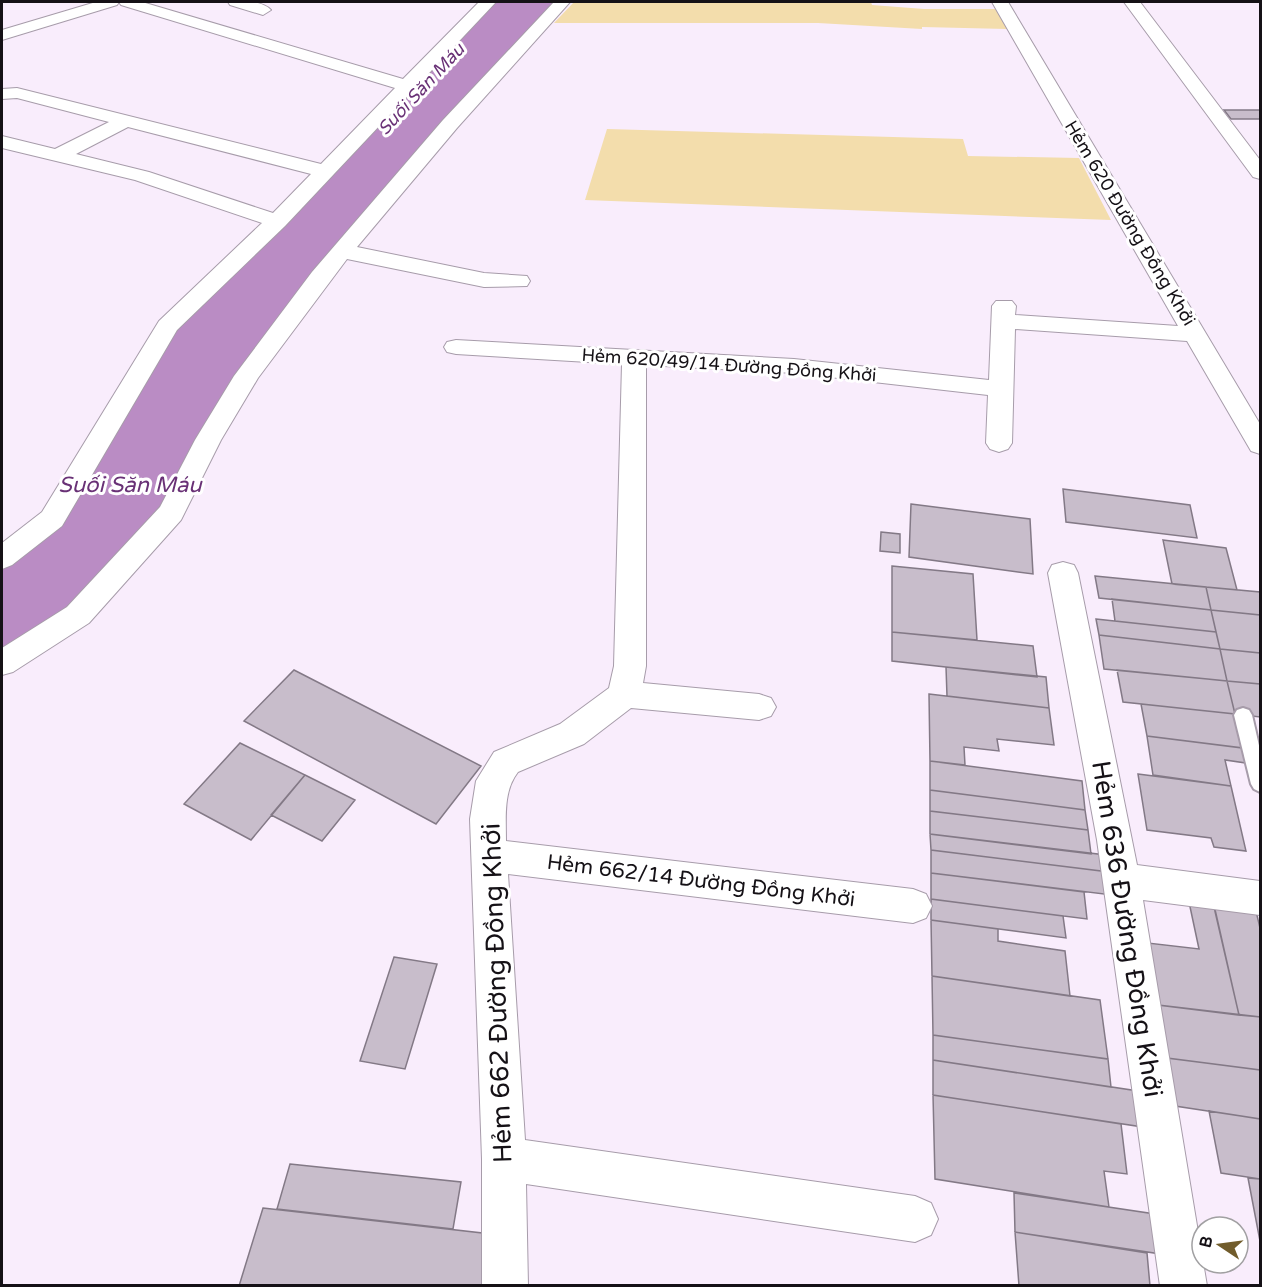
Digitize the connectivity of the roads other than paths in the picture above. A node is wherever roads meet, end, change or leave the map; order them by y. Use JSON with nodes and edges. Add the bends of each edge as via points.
{"nodes":[{"id":1,"x":111,"y":2,"type":"edge"},
{"id":2,"x":127,"y":2,"type":"edge"},
{"id":3,"x":236,"y":2,"type":"edge"},
{"id":4,"x":488,"y":2,"type":"edge"},
{"id":5,"x":562,"y":2,"type":"edge"},
{"id":6,"x":999,"y":2,"type":"edge"},
{"id":7,"x":1132,"y":2,"type":"edge"},
{"id":8,"x":263,"y":10,"type":"dead end"},
{"id":9,"x":2,"y":35,"type":"edge"},
{"id":10,"x":406,"y":86,"type":"junction"},
{"id":11,"x":2,"y":94,"type":"edge"},
{"id":12,"x":125,"y":121,"type":"junction"},
{"id":13,"x":2,"y":142,"type":"edge"},
{"id":14,"x":57,"y":156,"type":"junction"},
{"id":15,"x":325,"y":171,"type":"junction"},
{"id":16,"x":1260,"y":173,"type":"edge"},
{"id":17,"x":277,"y":221,"type":"junction"},
{"id":18,"x":342,"y":251,"type":"junction"},
{"id":19,"x":519,"y":281,"type":"dead end"},
{"id":20,"x":1197,"y":334,"type":"junction"},
{"id":21,"x":456,"y":347,"type":"dead end"},
{"id":22,"x":634,"y":357,"type":"junction"},
{"id":23,"x":1001,"y":389,"type":"junction"},
{"id":24,"x":999,"y":443,"type":"dead end"},
{"id":25,"x":1260,"y":445,"type":"edge"},
{"id":26,"x":2,"y":558,"type":"edge"},
{"id":27,"x":1064,"y":573,"type":"dead end"},
{"id":28,"x":2,"y":663,"type":"edge"},
{"id":29,"x":624,"y":694,"type":"junction"},
{"id":30,"x":759,"y":707,"type":"dead end"},
{"id":31,"x":1243,"y":715,"type":"dead end"},
{"id":32,"x":1260,"y":784,"type":"edge"},
{"id":33,"x":488,"y":855,"type":"junction"},
{"id":34,"x":1121,"y":880,"type":"junction"},
{"id":35,"x":1260,"y":898,"type":"edge"},
{"id":36,"x":913,"y":906,"type":"dead end"},
{"id":37,"x":504,"y":1159,"type":"junction"},
{"id":38,"x":915,"y":1219,"type":"dead end"},
{"id":39,"x":505,"y":1286,"type":"edge"},
{"id":40,"x":1184,"y":1286,"type":"edge"}],
"edges":[{"from":1,"to":9,"type":"street"},
{"from":2,"to":10,"type":"street"},
{"from":3,"to":8,"type":"street"},
{"from":4,"to":10,"type":"street"},
{"from":5,"to":18,"type":"street","via":[[450,124]]},
{"from":6,"to":20,"type":"street","name":"Hẻm 620 Đường Đồng Khởi"},
{"from":7,"to":16,"type":"street"},
{"from":10,"to":15,"type":"street"},
{"from":11,"to":12,"type":"street","via":[[17,93]]},
{"from":12,"to":14,"type":"street"},
{"from":12,"to":15,"type":"street"},
{"from":13,"to":14,"type":"street"},
{"from":14,"to":17,"type":"street","via":[[142,176]]},
{"from":15,"to":17,"type":"street"},
{"from":17,"to":26,"type":"street","via":[[167,326],[52,519]]},
{"from":18,"to":19,"type":"street","via":[[484,280]]},
{"from":18,"to":28,"type":"street","via":[[247,376],[208,440],[171,513],[78,615]]},
{"from":20,"to":23,"type":"street","via":[[1003,314]]},
{"from":20,"to":25,"type":"street","name":"Hẻm 620 Đường Đồng Khởi"},
{"from":21,"to":22,"type":"street","name":"Hẻm 620/49/14 Đường Đồng Khởi"},
{"from":22,"to":23,"type":"street","name":"Hẻm 620/49/14 Đường Đồng Khởi","via":[[834,369]]},
{"from":22,"to":29,"type":"street","via":[[630,666]]},
{"from":23,"to":24,"type":"street"},
{"from":27,"to":34,"type":"street","name":"Hẻm 636 Đường Đồng Khởi"},
{"from":29,"to":30,"type":"street"},
{"from":29,"to":33,"type":"street","name":"Hẻm 662 Đường Đồng Khởi","via":[[566,738],[506,762],[493,784]]},
{"from":31,"to":32,"type":"lane"},
{"from":33,"to":36,"type":"street","name":"Hẻm 662/14 Đường Đồng Khởi"},
{"from":33,"to":37,"type":"street","name":"Hẻm 662 Đường Đồng Khởi"},
{"from":34,"to":35,"type":"street"},
{"from":34,"to":40,"type":"street","name":"Hẻm 636 Đường Đồng Khởi"},
{"from":37,"to":38,"type":"street"},
{"from":37,"to":39,"type":"street","name":"Hẻm 662 Đường Đồng Khởi"}]}
